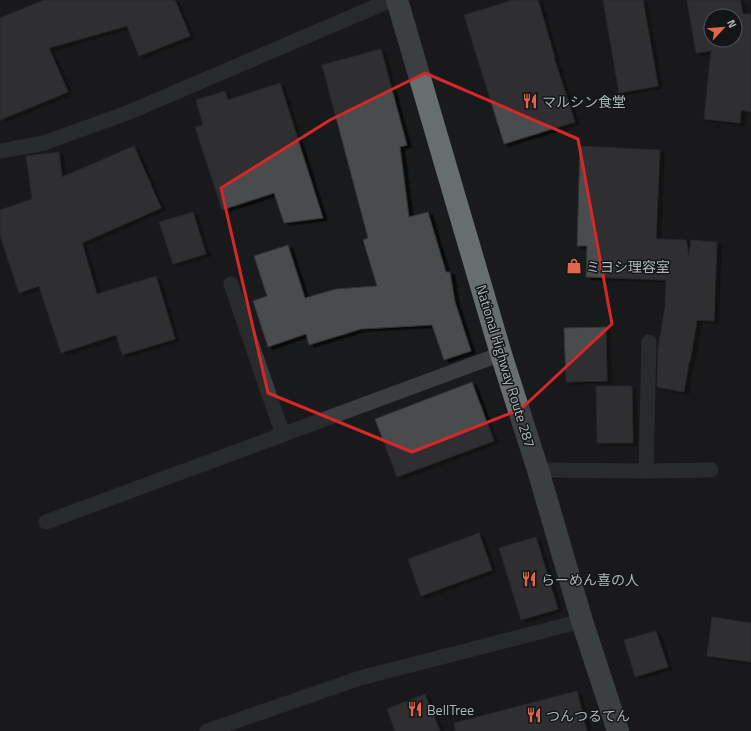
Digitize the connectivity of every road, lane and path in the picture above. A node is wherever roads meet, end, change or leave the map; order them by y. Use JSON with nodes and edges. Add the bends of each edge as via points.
{"nodes":[{"id":1,"x":391,"y":0,"type":"edge"},
{"id":2,"x":396,"y":0,"type":"edge"},
{"id":3,"x":0,"y":151,"type":"edge"},
{"id":4,"x":231,"y":284,"type":"dead end"},
{"id":5,"x":649,"y":342,"type":"dead end"},
{"id":6,"x":501,"y":354,"type":"junction"},
{"id":7,"x":283,"y":435,"type":"junction"},
{"id":8,"x":538,"y":470,"type":"junction"},
{"id":9,"x":711,"y":470,"type":"dead end"},
{"id":10,"x":646,"y":471,"type":"junction"},
{"id":11,"x":46,"y":522,"type":"dead end"},
{"id":12,"x":582,"y":621,"type":"junction"},
{"id":13,"x":207,"y":731,"type":"edge"},
{"id":14,"x":618,"y":731,"type":"edge"}],
"edges":[{"from":1,"to":3,"type":"lane","via":[[127,113],[44,143]]},
{"from":2,"to":6,"type":"highway","name":"National Highway Route 287"},
{"from":4,"to":7,"type":"lane"},
{"from":5,"to":10,"type":"lane"},
{"from":6,"to":7,"type":"lane"},
{"from":6,"to":8,"type":"highway","name":"National Highway Route 287"},
{"from":7,"to":11,"type":"lane"},
{"from":8,"to":10,"type":"lane"},
{"from":8,"to":12,"type":"highway","name":"National Highway Route 287"},
{"from":9,"to":10,"type":"lane"},
{"from":12,"to":13,"type":"lane","via":[[360,678]]},
{"from":12,"to":14,"type":"highway","name":"National Highway Route 287"}]}
